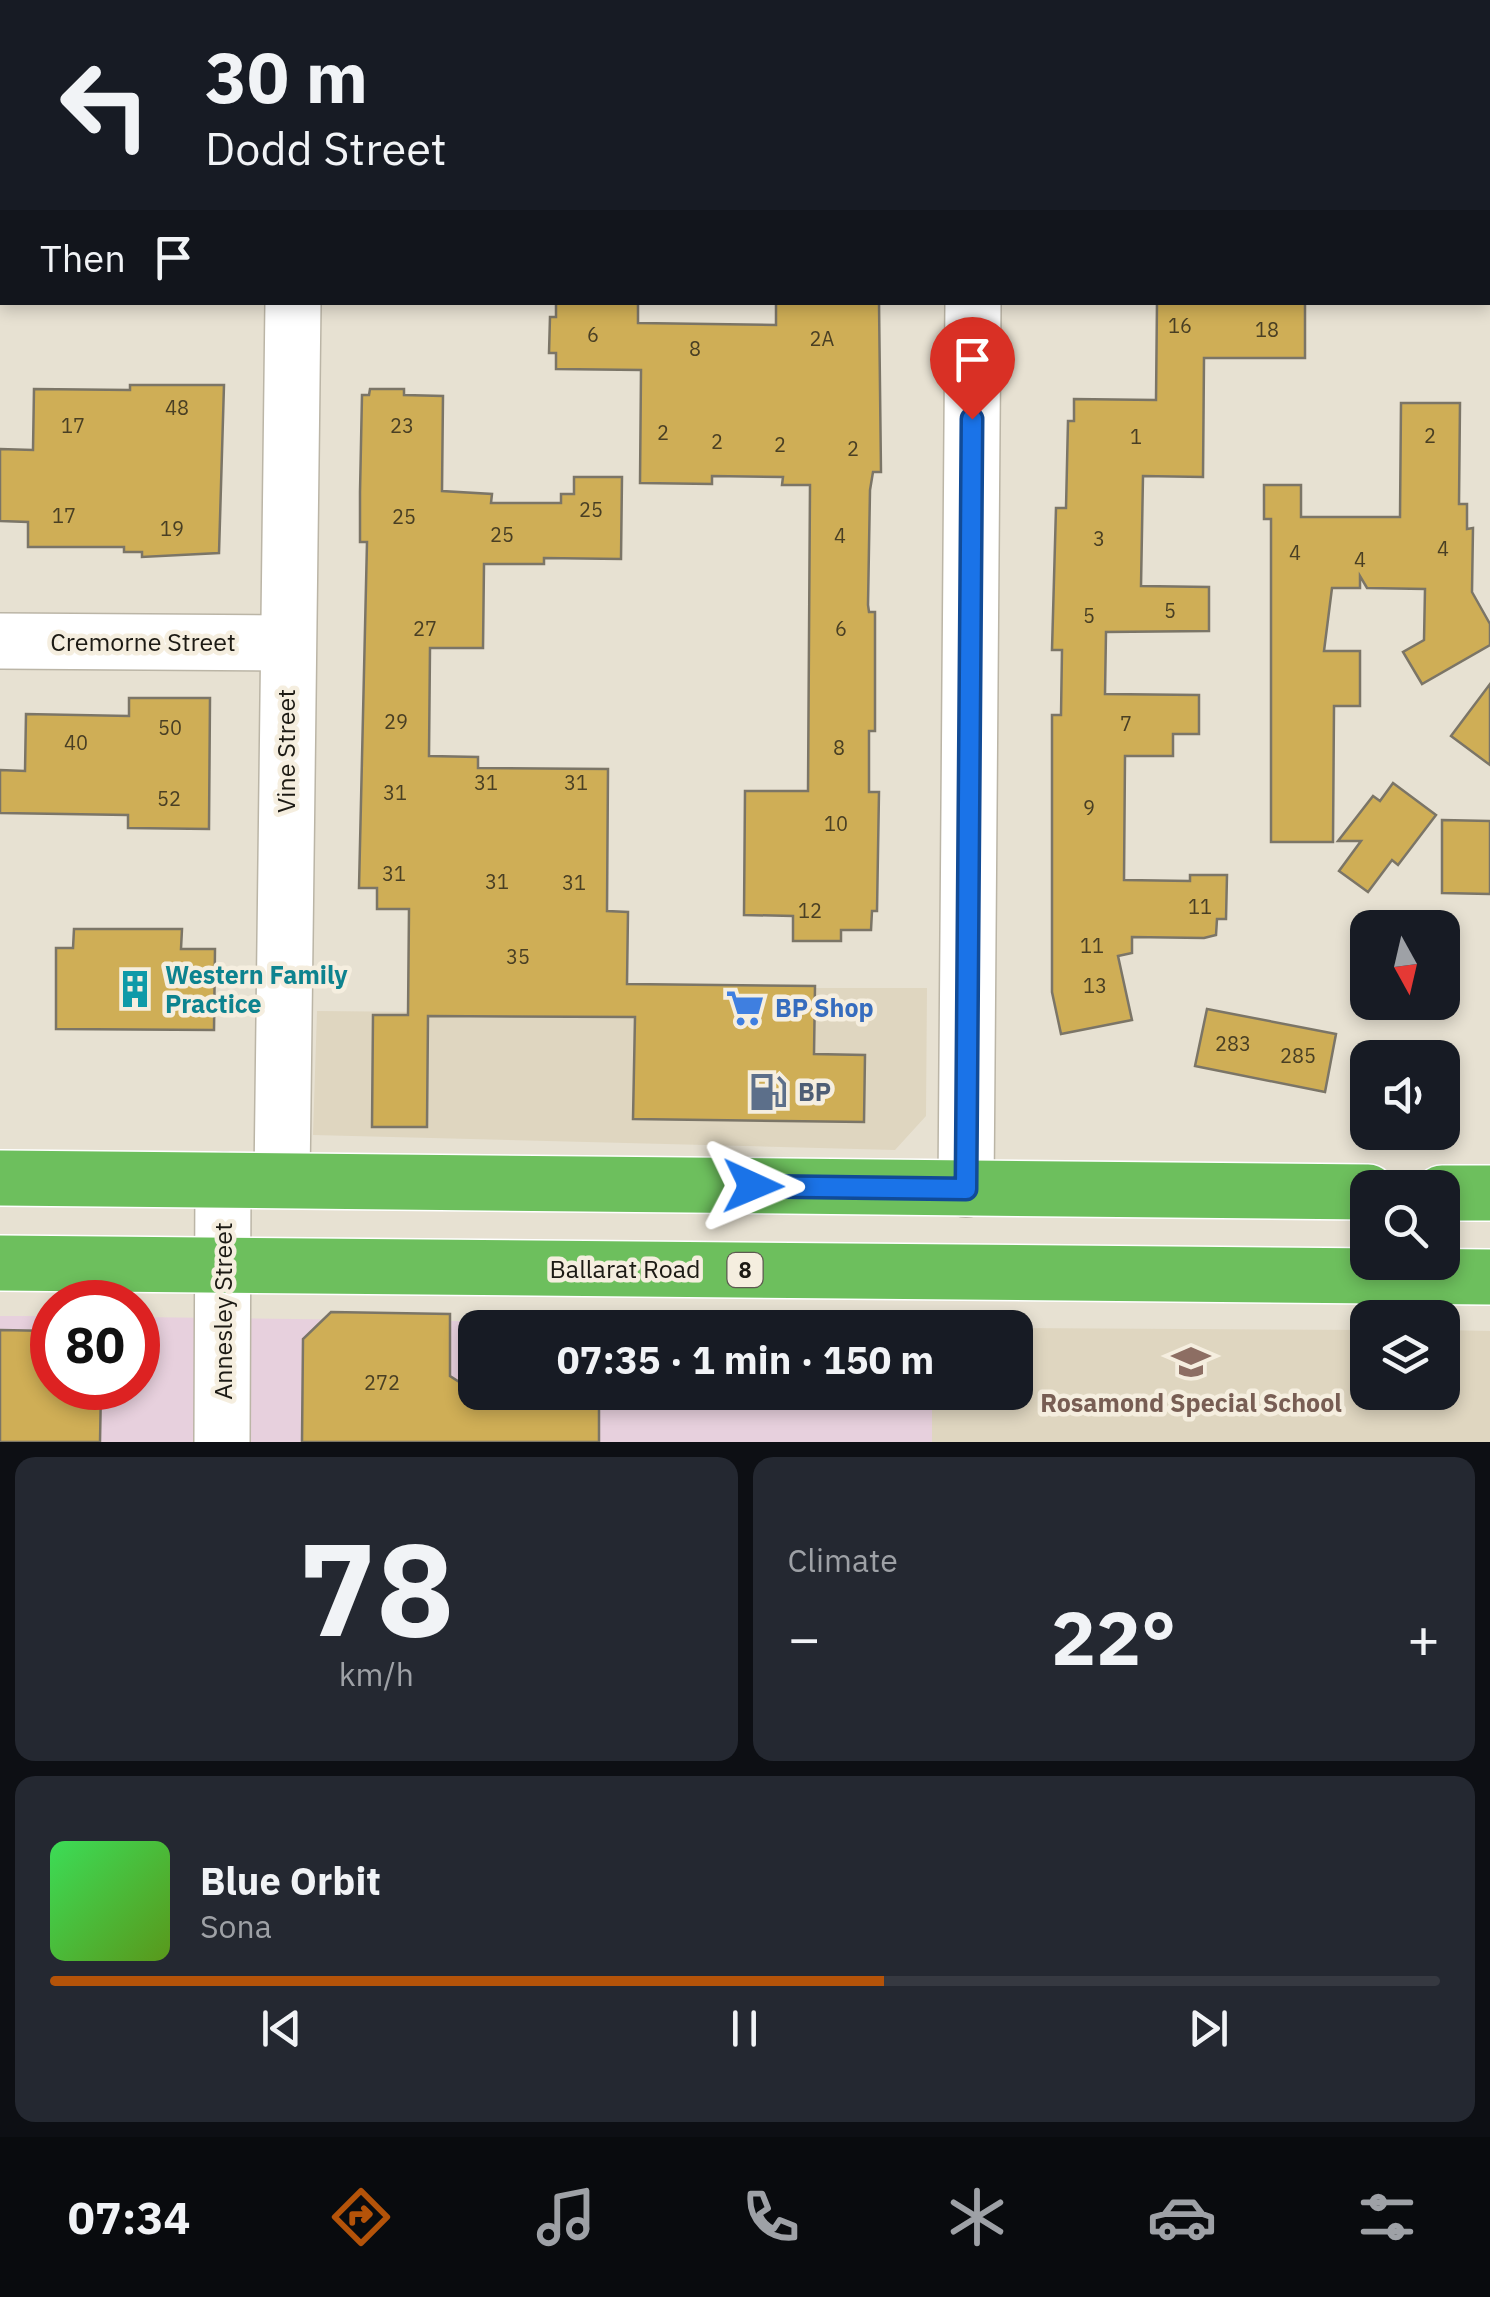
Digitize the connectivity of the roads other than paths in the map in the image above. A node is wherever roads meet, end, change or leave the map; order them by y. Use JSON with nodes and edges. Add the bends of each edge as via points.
{"nodes":[{"id":1,"x":973,"y":305,"type":"edge"},
{"id":2,"x":291,"y":309,"type":"edge"},
{"id":3,"x":0,"y":641,"type":"edge"},
{"id":4,"x":287,"y":643,"type":"junction"},
{"id":5,"x":0,"y":1178,"type":"edge"},
{"id":6,"x":224,"y":1180,"type":"junction"},
{"id":7,"x":282,"y":1180,"type":"junction"},
{"id":8,"x":966,"y":1189,"type":"junction"},
{"id":9,"x":1350,"y":1192,"type":"edge"},
{"id":10,"x":1460,"y":1193,"type":"edge"},
{"id":11,"x":1490,"y":1194,"type":"edge"},
{"id":12,"x":0,"y":1263,"type":"edge"},
{"id":13,"x":224,"y":1266,"type":"junction"},
{"id":14,"x":1490,"y":1277,"type":"edge"},
{"id":15,"x":222,"y":1442,"type":"edge"}],
"edges":[{"from":1,"to":8,"type":"street"},
{"from":2,"to":4,"type":"street","name":"Vine Street"},
{"from":3,"to":4,"type":"street","name":"Cremorne Street"},
{"from":4,"to":7,"type":"street","name":"Vine Street"},
{"from":5,"to":6,"type":"highway"},
{"from":6,"to":7,"type":"highway"},
{"from":6,"to":13,"type":"street","name":"Annesley Street"},
{"from":7,"to":8,"type":"highway"},
{"from":8,"to":9,"type":"highway"},
{"from":10,"to":11,"type":"highway"},
{"from":12,"to":13,"type":"highway","name":"Ballarat Road","number":"8"},
{"from":13,"to":14,"type":"highway","name":"Ballarat Road","number":"8"},
{"from":13,"to":15,"type":"street","name":"Annesley Street"}]}
